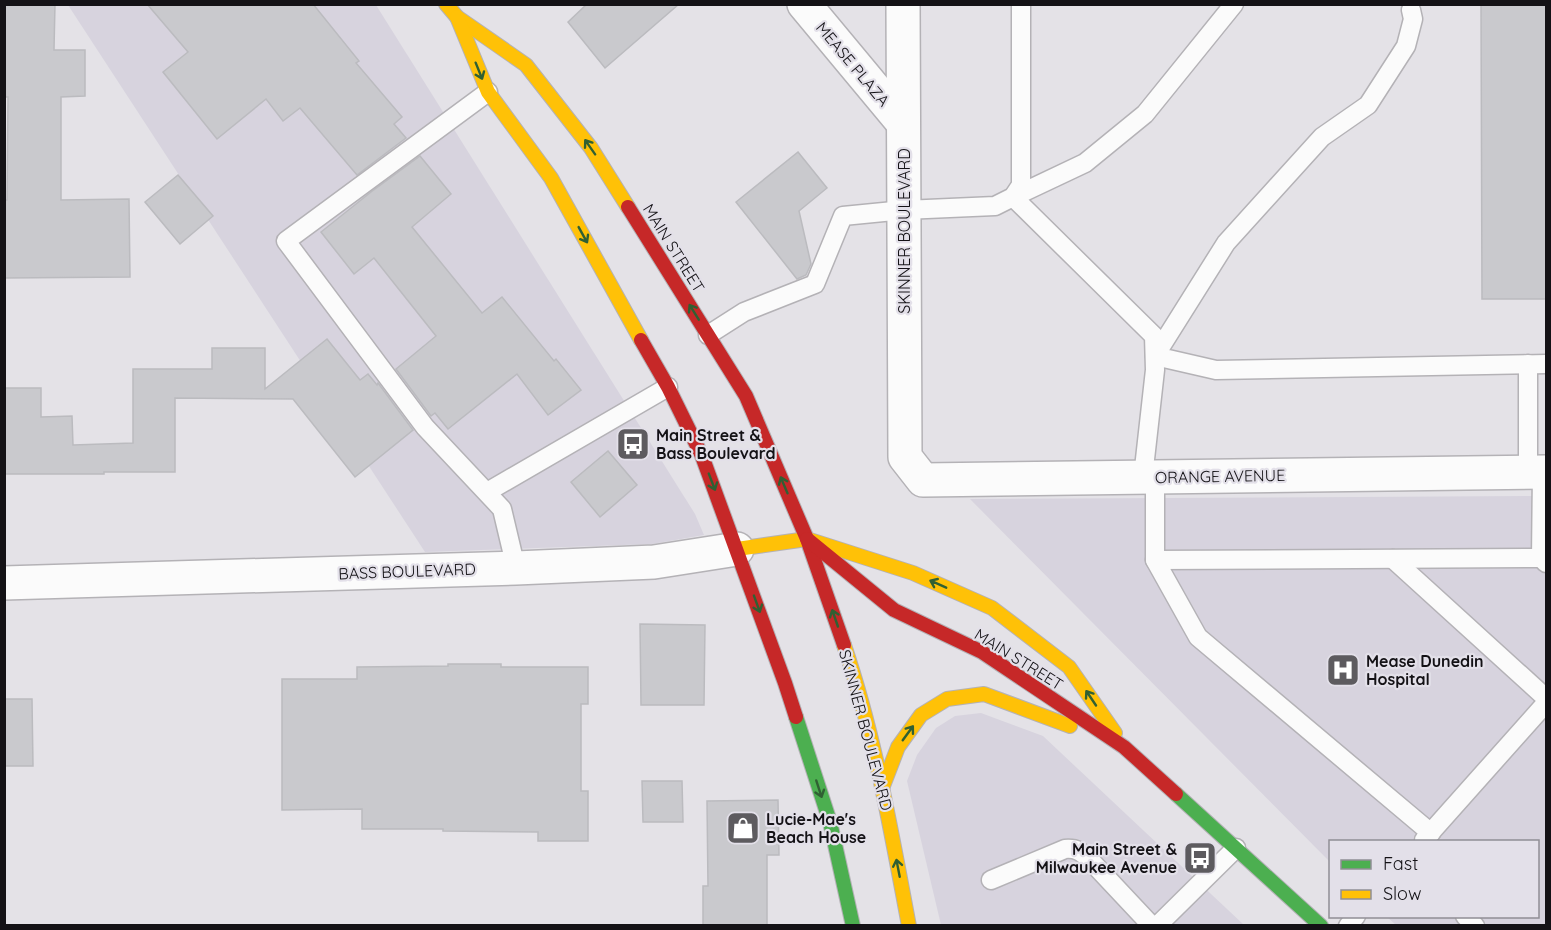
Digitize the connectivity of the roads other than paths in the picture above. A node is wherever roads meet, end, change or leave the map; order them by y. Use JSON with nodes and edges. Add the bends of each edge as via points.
{"nodes":[{"id":1,"x":446,"y":4,"type":"edge"},
{"id":2,"x":804,"y":4,"type":"edge"},
{"id":3,"x":903,"y":4,"type":"edge"},
{"id":4,"x":1022,"y":4,"type":"edge"},
{"id":5,"x":1234,"y":4,"type":"edge"},
{"id":6,"x":1411,"y":10,"type":"dead end"},
{"id":7,"x":457,"y":17,"type":"junction"},
{"id":8,"x":488,"y":92,"type":"junction"},
{"id":9,"x":903,"y":123,"type":"junction"},
{"id":10,"x":1013,"y":197,"type":"junction"},
{"id":11,"x":904,"y":210,"type":"junction"},
{"id":12,"x":708,"y":335,"type":"junction"},
{"id":13,"x":1155,"y":356,"type":"junction"},
{"id":14,"x":1537,"y":364,"type":"edge"},
{"id":15,"x":668,"y":387,"type":"junction"},
{"id":16,"x":905,"y":457,"type":"joint"},
{"id":17,"x":1539,"y":472,"type":"edge"},
{"id":18,"x":1149,"y":477,"type":"junction"},
{"id":19,"x":487,"y":492,"type":"junction"},
{"id":20,"x":807,"y":538,"type":"junction"},
{"id":21,"x":737,"y":549,"type":"junction"},
{"id":22,"x":1393,"y":559,"type":"junction"},
{"id":23,"x":1155,"y":560,"type":"junction"},
{"id":24,"x":1544,"y":561,"type":"edge"},
{"id":25,"x":516,"y":568,"type":"junction"},
{"id":26,"x":4,"y":583,"type":"edge"},
{"id":27,"x":1546,"y":698,"type":"edge"},
{"id":28,"x":1546,"y":703,"type":"edge"},
{"id":29,"x":1124,"y":747,"type":"junction"},
{"id":30,"x":883,"y":786,"type":"junction"},
{"id":31,"x":1427,"y":837,"type":"edge"},
{"id":32,"x":1236,"y":848,"type":"junction"},
{"id":33,"x":991,"y":880,"type":"dead end"},
{"id":34,"x":854,"y":926,"type":"edge"},
{"id":35,"x":909,"y":926,"type":"edge"},
{"id":36,"x":1321,"y":926,"type":"edge"}],
"edges":[{"from":1,"to":7,"type":"main road","name":"MAIN STREET"},
{"from":2,"to":9,"type":"street","name":"MEASE PLAZA"},
{"from":3,"to":9,"type":"street","name":"SKINNER BOULEVARD"},
{"from":4,"to":10,"type":"lane","via":[[1020,185]]},
{"from":5,"to":10,"type":"lane","via":[[1145,114],[1085,163]]},
{"from":6,"to":13,"type":"lane","via":[[1413,20],[1406,46],[1368,105],[1322,137],[1226,243]]},
{"from":7,"to":8,"type":"main road","name":"MAIN STREET","one_way":true},
{"from":12,"to":7,"type":"main road","name":"MAIN STREET","one_way":true,"via":[[591,148],[526,65]]},
{"from":8,"to":15,"type":"main road","name":"MAIN STREET","one_way":true,"via":[[551,178]]},
{"from":8,"to":19,"type":"lane","via":[[286,241],[425,427]]},
{"from":9,"to":11,"type":"street","name":"SKINNER BOULEVARD"},
{"from":10,"to":11,"type":"lane","via":[[995,206]]},
{"from":10,"to":13,"type":"lane","via":[[1154,336]]},
{"from":11,"to":12,"type":"lane","via":[[843,216],[815,284],[744,312]]},
{"from":11,"to":16,"type":"street","name":"SKINNER BOULEVARD"},
{"from":20,"to":12,"type":"main road","name":"MAIN STREET","one_way":true,"via":[[746,396]]},
{"from":13,"to":14,"type":"lane","via":[[1216,370]]},
{"from":13,"to":18,"type":"lane"},
{"from":14,"to":17,"type":"lane"},
{"from":15,"to":19,"type":"lane"},
{"from":15,"to":21,"type":"main road","name":"MAIN STREET","one_way":true,"via":[[702,456]]},
{"from":16,"to":18,"type":"street","name":"ORANGE AVENUE","via":[[923,480]]},
{"from":17,"to":18,"type":"street","name":"ORANGE AVENUE"},
{"from":17,"to":24,"type":"lane"},
{"from":18,"to":23,"type":"lane"},
{"from":19,"to":25,"type":"lane","via":[[502,509]]},
{"from":20,"to":21,"type":"main road","name":"BASS BOULEVARD"},
{"from":20,"to":29,"type":"main road","name":"MAIN STREET","via":[[894,610],[982,652]]},
{"from":29,"to":20,"type":"main road","name":"MAIN STREET","one_way":true,"via":[[1070,667],[992,608],[913,573]]},
{"from":30,"to":20,"type":"main road","name":"SKINNER BOULEVARD","one_way":true,"via":[[855,677]]},
{"from":21,"to":25,"type":"street","name":"BASS BOULEVARD","via":[[654,562]]},
{"from":21,"to":34,"type":"main road","one_way":true,"via":[[826,812]]},
{"from":22,"to":23,"type":"lane"},
{"from":22,"to":24,"type":"lane"},
{"from":22,"to":27,"type":"lane"},
{"from":23,"to":31,"type":"lane","via":[[1198,637]]},
{"from":25,"to":26,"type":"street","name":"BASS BOULEVARD"},
{"from":28,"to":31,"type":"lane"},
{"from":30,"to":29,"type":"main road","one_way":true,"via":[[898,747],[921,715],[947,699],[984,694]]},
{"from":29,"to":32,"type":"main road","name":"MAIN STREET"},
{"from":35,"to":30,"type":"main road","name":"SKINNER BOULEVARD","one_way":true},
{"from":32,"to":33,"type":"lane","via":[[1158,925],[1151,925],[1075,848]]},
{"from":32,"to":36,"type":"main road","name":"MAIN STREET"}]}
